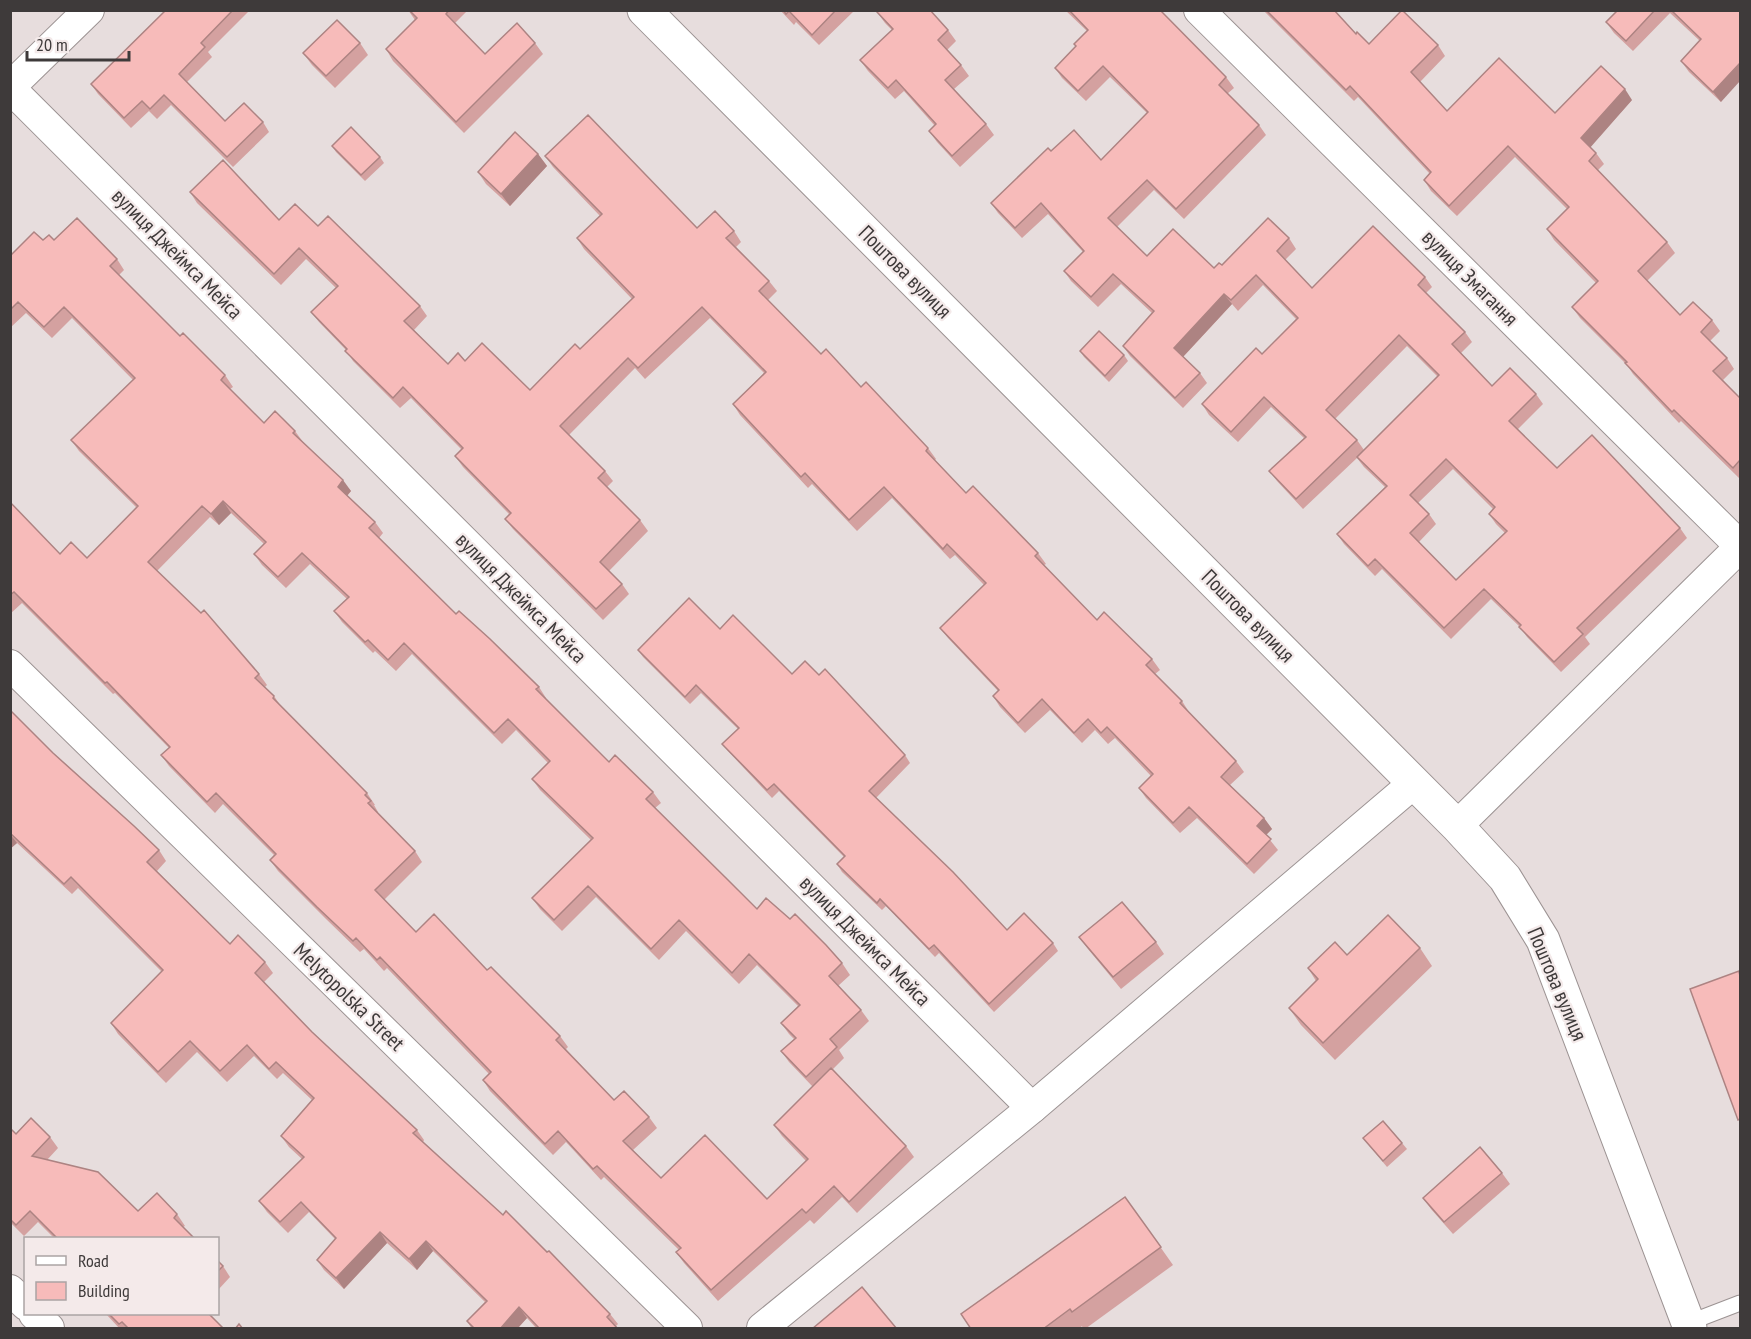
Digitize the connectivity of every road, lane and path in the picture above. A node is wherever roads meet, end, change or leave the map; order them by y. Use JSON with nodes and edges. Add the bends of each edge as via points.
{"nodes":[{"id":1,"x":89,"y":10,"type":"edge"},
{"id":2,"x":644,"y":10,"type":"edge"},
{"id":3,"x":1199,"y":10,"type":"edge"},
{"id":4,"x":10,"y":87,"type":"edge"},
{"id":5,"x":1740,"y":547,"type":"edge"},
{"id":6,"x":10,"y":665,"type":"edge"},
{"id":7,"x":1414,"y":783,"type":"junction"},
{"id":8,"x":1457,"y":826,"type":"junction"},
{"id":9,"x":1032,"y":1108,"type":"junction"},
{"id":10,"x":10,"y":1290,"type":"edge"},
{"id":11,"x":24,"y":1303,"type":"edge"},
{"id":12,"x":1740,"y":1303,"type":"edge"},
{"id":13,"x":35,"y":1315,"type":"edge"},
{"id":14,"x":1689,"y":1326,"type":"edge"},
{"id":15,"x":49,"y":1329,"type":"edge"},
{"id":16,"x":687,"y":1329,"type":"edge"},
{"id":17,"x":762,"y":1329,"type":"edge"}],
"edges":[{"from":1,"to":4,"type":"street"},
{"from":2,"to":7,"type":"street","name":"Поштова вулиця"},
{"from":3,"to":5,"type":"street","name":"вулиця Змагання"},
{"from":4,"to":9,"type":"street","name":"вулиця Джеймса Мейса"},
{"from":5,"to":8,"type":"street"},
{"from":6,"to":16,"type":"street","name":"Melytopolska Street"},
{"from":7,"to":8,"type":"street","name":"Поштова вулиця"},
{"from":7,"to":9,"type":"street"},
{"from":8,"to":14,"type":"street","name":"Поштова вулиця","via":[[1505,878],[1543,940]]},
{"from":9,"to":17,"type":"street"},
{"from":10,"to":11,"type":"street"},
{"from":12,"to":14,"type":"lane"},
{"from":13,"to":15,"type":"street"}]}
